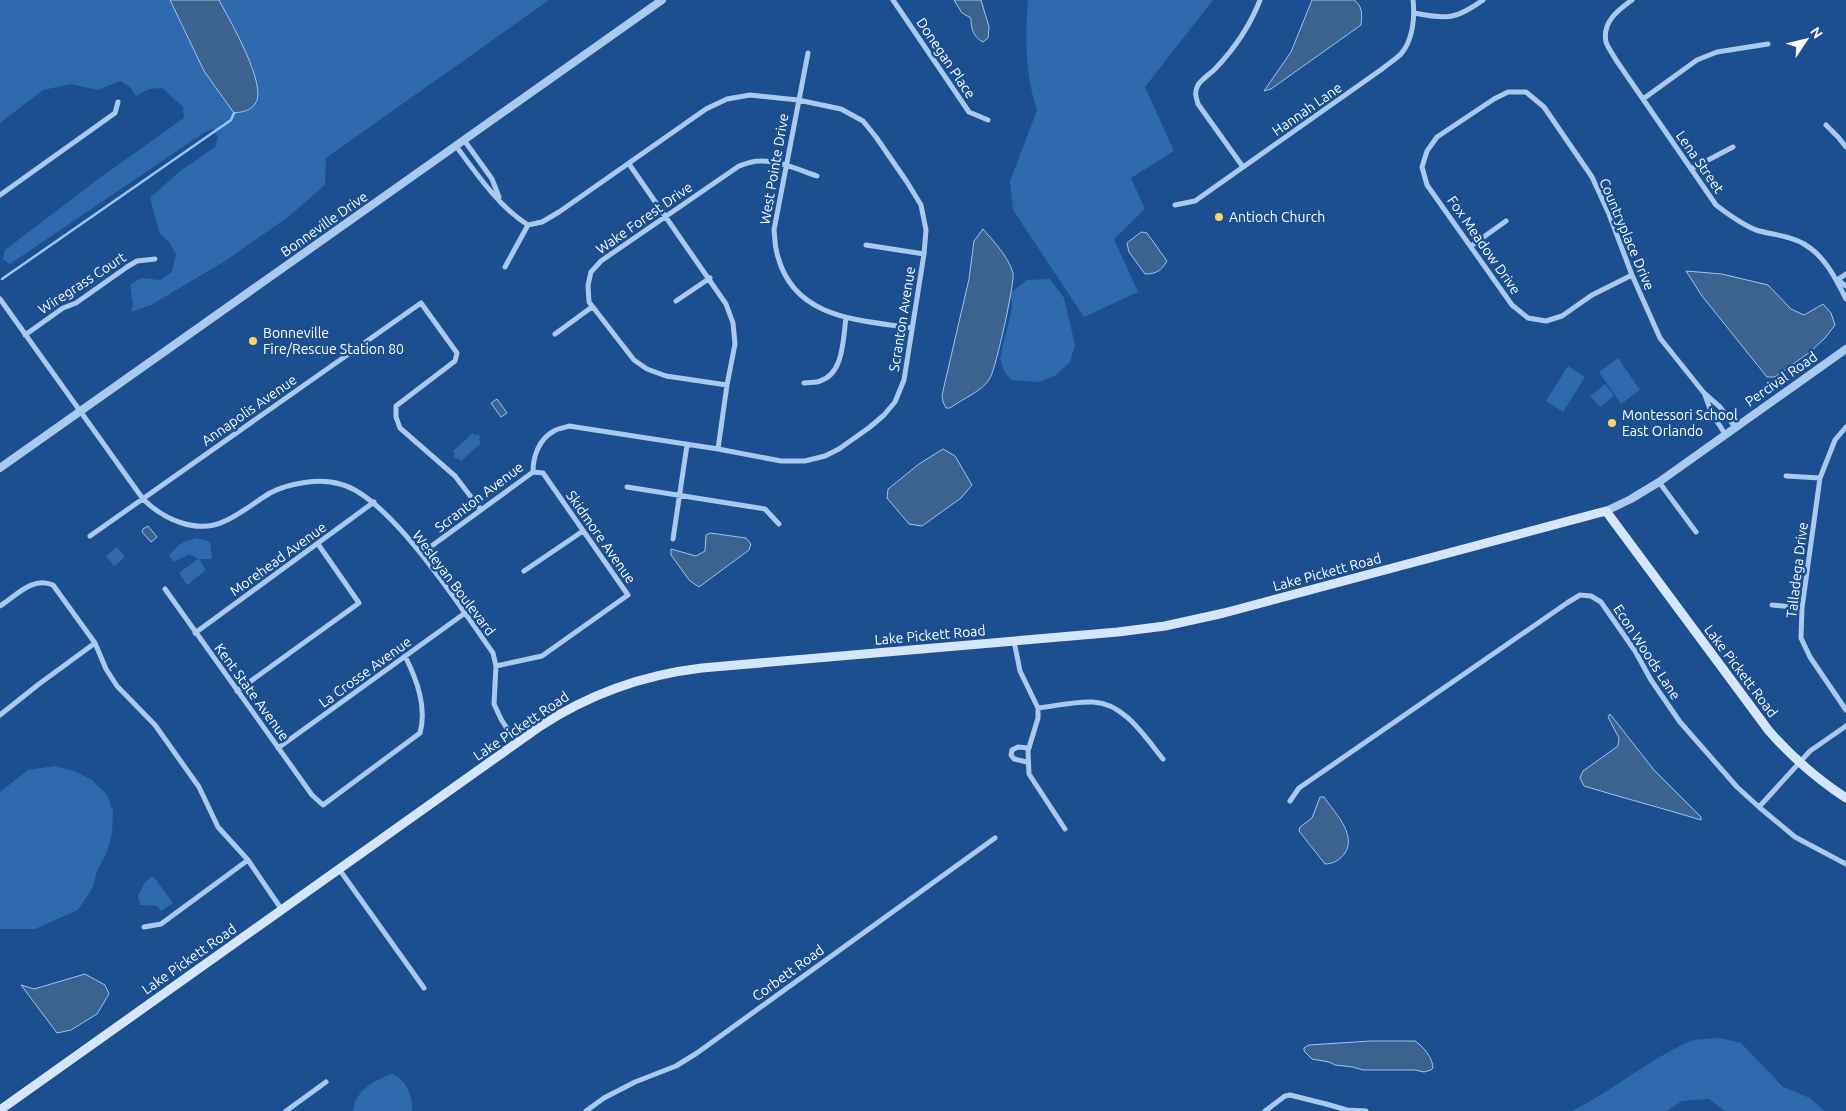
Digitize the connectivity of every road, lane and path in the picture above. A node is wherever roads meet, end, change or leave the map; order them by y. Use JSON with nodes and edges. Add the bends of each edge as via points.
{"nodes":[{"id":1,"x":662,"y":0,"type":"edge"},
{"id":2,"x":892,"y":0,"type":"edge"},
{"id":3,"x":1260,"y":0,"type":"edge"},
{"id":4,"x":1412,"y":0,"type":"edge"},
{"id":5,"x":1483,"y":0,"type":"edge"},
{"id":6,"x":1632,"y":0,"type":"edge"},
{"id":7,"x":1414,"y":12,"type":"junction"},
{"id":8,"x":1768,"y":44,"type":"dead end"},
{"id":9,"x":808,"y":53,"type":"dead end"},
{"id":10,"x":1643,"y":99,"type":"junction"},
{"id":11,"x":798,"y":100,"type":"junction"},
{"id":12,"x":118,"y":102,"type":"dead end"},
{"id":13,"x":988,"y":120,"type":"dead end"},
{"id":14,"x":1826,"y":125,"type":"dead end"},
{"id":15,"x":464,"y":140,"type":"junction"},
{"id":16,"x":456,"y":146,"type":"junction"},
{"id":17,"x":1733,"y":147,"type":"dead end"},
{"id":18,"x":1846,"y":147,"type":"edge"},
{"id":19,"x":629,"y":164,"type":"junction"},
{"id":20,"x":786,"y":166,"type":"junction"},
{"id":21,"x":1243,"y":166,"type":"junction"},
{"id":22,"x":1691,"y":169,"type":"junction"},
{"id":23,"x":817,"y":176,"type":"dead end"},
{"id":24,"x":1427,"y":185,"type":"joint"},
{"id":25,"x":0,"y":195,"type":"edge"},
{"id":26,"x":500,"y":200,"type":"junction"},
{"id":27,"x":1175,"y":205,"type":"dead end"},
{"id":28,"x":666,"y":217,"type":"junction"},
{"id":29,"x":1506,"y":221,"type":"dead end"},
{"id":30,"x":528,"y":225,"type":"junction"},
{"id":31,"x":866,"y":245,"type":"dead end"},
{"id":32,"x":1472,"y":246,"type":"junction"},
{"id":33,"x":924,"y":254,"type":"junction"},
{"id":34,"x":155,"y":259,"type":"dead end"},
{"id":35,"x":505,"y":267,"type":"dead end"},
{"id":36,"x":1846,"y":274,"type":"edge"},
{"id":37,"x":1632,"y":276,"type":"junction"},
{"id":38,"x":710,"y":278,"type":"junction"},
{"id":39,"x":1837,"y":280,"type":"junction"},
{"id":40,"x":1846,"y":286,"type":"edge"},
{"id":41,"x":0,"y":298,"type":"edge"},
{"id":42,"x":1846,"y":299,"type":"edge"},
{"id":43,"x":676,"y":301,"type":"dead end"},
{"id":44,"x":592,"y":307,"type":"junction"},
{"id":45,"x":846,"y":318,"type":"junction"},
{"id":46,"x":912,"y":328,"type":"junction"},
{"id":47,"x":555,"y":334,"type":"dead end"},
{"id":48,"x":25,"y":335,"type":"junction"},
{"id":49,"x":1846,"y":349,"type":"edge"},
{"id":50,"x":804,"y":382,"type":"dead end"},
{"id":51,"x":727,"y":385,"type":"junction"},
{"id":52,"x":1704,"y":393,"type":"junction"},
{"id":53,"x":80,"y":411,"type":"junction"},
{"id":54,"x":1735,"y":427,"type":"junction"},
{"id":55,"x":1846,"y":428,"type":"edge"},
{"id":56,"x":1726,"y":434,"type":"junction"},
{"id":57,"x":687,"y":445,"type":"junction"},
{"id":58,"x":718,"y":449,"type":"junction"},
{"id":59,"x":0,"y":468,"type":"edge"},
{"id":60,"x":533,"y":472,"type":"junction"},
{"id":61,"x":1786,"y":476,"type":"dead end"},
{"id":62,"x":1820,"y":478,"type":"junction"},
{"id":63,"x":1660,"y":482,"type":"junction"},
{"id":64,"x":627,"y":487,"type":"dead end"},
{"id":65,"x":679,"y":496,"type":"junction"},
{"id":66,"x":143,"y":499,"type":"junction"},
{"id":67,"x":374,"y":502,"type":"junction"},
{"id":68,"x":481,"y":510,"type":"junction"},
{"id":69,"x":1606,"y":511,"type":"junction"},
{"id":70,"x":779,"y":524,"type":"dead end"},
{"id":71,"x":583,"y":531,"type":"junction"},
{"id":72,"x":1696,"y":532,"type":"dead end"},
{"id":73,"x":90,"y":536,"type":"dead end"},
{"id":74,"x":673,"y":539,"type":"dead end"},
{"id":75,"x":318,"y":544,"type":"junction"},
{"id":76,"x":422,"y":553,"type":"junction"},
{"id":77,"x":524,"y":571,"type":"dead end"},
{"id":78,"x":165,"y":589,"type":"dead end"},
{"id":79,"x":1772,"y":604,"type":"dead end"},
{"id":80,"x":0,"y":606,"type":"edge"},
{"id":81,"x":1802,"y":608,"type":"junction"},
{"id":82,"x":465,"y":613,"type":"junction"},
{"id":83,"x":195,"y":632,"type":"junction"},
{"id":84,"x":1014,"y":641,"type":"junction"},
{"id":85,"x":95,"y":643,"type":"junction"},
{"id":86,"x":405,"y":656,"type":"junction"},
{"id":87,"x":496,"y":666,"type":"junction"},
{"id":88,"x":238,"y":691,"type":"junction"},
{"id":89,"x":1038,"y":708,"type":"junction"},
{"id":90,"x":1846,"y":710,"type":"edge"},
{"id":91,"x":0,"y":715,"type":"edge"},
{"id":92,"x":1846,"y":726,"type":"edge"},
{"id":93,"x":516,"y":743,"type":"junction"},
{"id":94,"x":278,"y":748,"type":"junction"},
{"id":95,"x":1029,"y":748,"type":"junction"},
{"id":96,"x":1163,"y":759,"type":"dead end"},
{"id":97,"x":1027,"y":762,"type":"junction"},
{"id":98,"x":1799,"y":762,"type":"junction"},
{"id":99,"x":1846,"y":798,"type":"edge"},
{"id":100,"x":1290,"y":801,"type":"dead end"},
{"id":101,"x":1759,"y":807,"type":"junction"},
{"id":102,"x":1065,"y":829,"type":"dead end"},
{"id":103,"x":996,"y":838,"type":"dead end"},
{"id":104,"x":248,"y":860,"type":"junction"},
{"id":105,"x":1846,"y":864,"type":"edge"},
{"id":106,"x":339,"y":869,"type":"junction"},
{"id":107,"x":282,"y":910,"type":"junction"},
{"id":108,"x":144,"y":927,"type":"dead end"},
{"id":109,"x":424,"y":988,"type":"dead end"},
{"id":110,"x":326,"y":1082,"type":"dead end"},
{"id":111,"x":0,"y":1110,"type":"edge"},
{"id":112,"x":286,"y":1111,"type":"edge"},
{"id":113,"x":586,"y":1111,"type":"edge"},
{"id":114,"x":1265,"y":1111,"type":"edge"},
{"id":115,"x":1366,"y":1111,"type":"edge"}],
"edges":[{"from":1,"to":15,"type":"street","name":"Bonneville Drive"},
{"from":2,"to":13,"type":"street","name":"Donegan Place","via":[[969,112]]},
{"from":3,"to":21,"type":"street","via":[[1253,18],[1235,45],[1198,84],[1195,93],[1198,104]]},
{"from":4,"to":7,"type":"street","name":"Hannah Lane"},
{"from":5,"to":7,"type":"street","via":[[1452,18]]},
{"from":6,"to":10,"type":"street","name":"Lena Street","via":[[1615,12],[1608,25],[1606,42]]},
{"from":7,"to":21,"type":"street","name":"Hannah Lane","via":[[1402,53]]},
{"from":8,"to":10,"type":"street","via":[[1717,52],[1698,60]]},
{"from":9,"to":11,"type":"street","name":"West Pointe Drive"},
{"from":10,"to":22,"type":"street","name":"Lena Street"},
{"from":11,"to":19,"type":"street","name":"Scranton Avenue","via":[[750,95],[727,99],[706,109]]},
{"from":11,"to":20,"type":"street","name":"West Pointe Drive"},
{"from":11,"to":33,"type":"street","name":"Scranton Avenue","via":[[841,109],[863,121],[922,206],[926,230]]},
{"from":12,"to":25,"type":"street","via":[[115,114]]},
{"from":14,"to":18,"type":"street"},
{"from":15,"to":16,"type":"street","name":"Bonneville Drive"},
{"from":15,"to":26,"type":"street","via":[[492,180]]},
{"from":16,"to":26,"type":"street"},
{"from":16,"to":53,"type":"street","name":"Bonneville Drive"},
{"from":17,"to":22,"type":"street"},
{"from":19,"to":28,"type":"street"},
{"from":19,"to":30,"type":"street","name":"Scranton Avenue","via":[[559,212],[542,222]]},
{"from":20,"to":23,"type":"street","name":"Wake Forest Drive"},
{"from":20,"to":28,"type":"street","name":"Wake Forest Drive","via":[[758,161],[739,166]]},
{"from":20,"to":45,"type":"street","name":"West Pointe Drive","via":[[774,230],[778,257],[786,277],[805,301]]},
{"from":21,"to":27,"type":"street","name":"Hannah Lane","via":[[1195,201]]},
{"from":22,"to":39,"type":"street","name":"Lena Street","via":[[1716,205],[1756,230],[1785,236],[1805,245]]},
{"from":24,"to":32,"type":"street","name":"Fox Meadow Drive"},
{"from":24,"to":37,"type":"street","name":"Countryplace Drive","via":[[1422,167],[1426,151],[1437,137],[1494,99],[1508,92],[1526,92],[1544,107],[1592,177]]},
{"from":26,"to":30,"type":"street","via":[[513,216]]},
{"from":28,"to":38,"type":"street"},
{"from":28,"to":44,"type":"street","name":"Wake Forest Drive","via":[[590,272],[588,285]]},
{"from":29,"to":32,"type":"street"},
{"from":30,"to":35,"type":"street"},
{"from":31,"to":33,"type":"street"},
{"from":32,"to":37,"type":"street","name":"Fox Meadow Drive","via":[[1512,305],[1528,318],[1546,321],[1562,316],[1592,295]]},
{"from":33,"to":46,"type":"street","name":"Scranton Avenue"},
{"from":34,"to":48,"type":"street","name":"Wiregrass Court","via":[[127,266],[76,304],[63,308]]},
{"from":36,"to":39,"type":"street"},
{"from":37,"to":52,"type":"street","name":"Countryplace Drive","via":[[1660,338]]},
{"from":38,"to":43,"type":"street"},
{"from":38,"to":51,"type":"street","via":[[733,323],[735,344]]},
{"from":39,"to":40,"type":"street","name":"Lena Street"},
{"from":39,"to":42,"type":"street","name":"Lena Street"},
{"from":41,"to":48,"type":"street","name":"Wesleyan Boulevard"},
{"from":44,"to":47,"type":"street"},
{"from":44,"to":51,"type":"street","name":"Wake Forest Drive","via":[[634,360],[647,369],[666,376]]},
{"from":45,"to":46,"type":"street","name":"West Pointe Drive"},
{"from":45,"to":50,"type":"street","via":[[840,358],[832,375],[821,381]]},
{"from":46,"to":58,"type":"street","name":"Scranton Avenue","via":[[904,380],[895,402],[870,427],[840,449],[805,462],[781,461]]},
{"from":48,"to":53,"type":"street","name":"Wesleyan Boulevard"},
{"from":49,"to":54,"type":"street","name":"Percival Road"},
{"from":51,"to":58,"type":"street"},
{"from":52,"to":54,"type":"street","name":"Countryplace Drive"},
{"from":52,"to":56,"type":"street","name":"Countryplace Drive","via":[[1711,412]]},
{"from":53,"to":59,"type":"street","name":"Bonneville Drive"},
{"from":53,"to":66,"type":"street","name":"Wesleyan Boulevard"},
{"from":54,"to":56,"type":"street","name":"Percival Road"},
{"from":55,"to":62,"type":"street","name":"Talladega Drive","via":[[1835,440]]},
{"from":56,"to":63,"type":"street","name":"Percival Road"},
{"from":57,"to":58,"type":"street","name":"Scranton Avenue"},
{"from":57,"to":60,"type":"street","name":"Scranton Avenue","via":[[569,426],[554,431],[537,447]]},
{"from":57,"to":65,"type":"street"},
{"from":60,"to":68,"type":"street","name":"Scranton Avenue"},
{"from":60,"to":71,"type":"street","name":"Skidmore Avenue","via":[[543,473]]},
{"from":61,"to":62,"type":"street"},
{"from":62,"to":81,"type":"street","name":"Talladega Drive"},
{"from":63,"to":69,"type":"street","name":"Percival Road"},
{"from":63,"to":72,"type":"street"},
{"from":64,"to":65,"type":"street"},
{"from":65,"to":70,"type":"street","via":[[765,509]]},
{"from":65,"to":74,"type":"street"},
{"from":66,"to":67,"type":"street","name":"Wesleyan Boulevard","via":[[166,517],[190,525],[208,526],[224,522],[271,493],[293,484],[341,484]]},
{"from":66,"to":68,"type":"street","name":"Annapolis Avenue","via":[[421,303],[457,353],[455,361],[396,406],[396,417],[400,428],[455,476]]},
{"from":66,"to":73,"type":"street","name":"Annapolis Avenue"},
{"from":67,"to":75,"type":"street","name":"Morehead Avenue"},
{"from":67,"to":76,"type":"street","name":"Wesleyan Boulevard"},
{"from":68,"to":76,"type":"street","name":"Scranton Avenue"},
{"from":69,"to":84,"type":"main road","name":"Lake Pickett Road","via":[[1207,617],[1139,630]]},
{"from":69,"to":98,"type":"main road","name":"Lake Pickett Road","via":[[1750,708]]},
{"from":71,"to":77,"type":"street"},
{"from":71,"to":87,"type":"street","name":"Skidmore Avenue","via":[[628,595],[542,656]]},
{"from":75,"to":83,"type":"street","name":"Morehead Avenue"},
{"from":75,"to":88,"type":"street","via":[[359,602]]},
{"from":76,"to":82,"type":"street","name":"Wesleyan Boulevard"},
{"from":78,"to":83,"type":"street","name":"Kent State Avenue"},
{"from":79,"to":81,"type":"street"},
{"from":80,"to":85,"type":"street","via":[[35,582],[44,581],[53,585]]},
{"from":81,"to":90,"type":"street","name":"Talladega Drive","via":[[1801,638]]},
{"from":82,"to":86,"type":"street","name":"La Crosse Avenue"},
{"from":82,"to":87,"type":"street","name":"Wesleyan Boulevard","via":[[493,653]]},
{"from":83,"to":88,"type":"street","name":"Kent State Avenue"},
{"from":84,"to":89,"type":"street","via":[[1020,671]]},
{"from":84,"to":93,"type":"main road","name":"Lake Pickett Road","via":[[721,666],[656,675],[578,704]]},
{"from":85,"to":91,"type":"street"},
{"from":85,"to":104,"type":"street","via":[[116,686],[155,725],[199,786],[218,827]]},
{"from":86,"to":94,"type":"street","name":"La Crosse Avenue"},
{"from":86,"to":94,"type":"street","name":"Kent State Avenue","via":[[415,676],[422,704],[420,733],[323,805],[312,796]]},
{"from":87,"to":93,"type":"street","name":"Wesleyan Boulevard","via":[[494,704]]},
{"from":88,"to":94,"type":"street","name":"Kent State Avenue"},
{"from":89,"to":95,"type":"street"},
{"from":89,"to":96,"type":"street","via":[[1095,702],[1115,709],[1134,723]]},
{"from":92,"to":98,"type":"street"},
{"from":93,"to":106,"type":"main road","name":"Lake Pickett Road"},
{"from":95,"to":97,"type":"street"},
{"from":95,"to":97,"type":"street","via":[[1014,748],[1011,755]]},
{"from":97,"to":102,"type":"street","via":[[1031,778]]},
{"from":98,"to":99,"type":"main road","name":"Lake Pickett Road"},
{"from":98,"to":101,"type":"street"},
{"from":100,"to":101,"type":"street","name":"Econ Woods Lane","via":[[1299,788],[1580,595],[1591,596],[1601,602],[1680,722]]},
{"from":101,"to":105,"type":"street","name":"Econ Woods Lane","via":[[1795,836]]},
{"from":103,"to":113,"type":"street","name":"Corbett Road","via":[[697,1053],[676,1066],[604,1098]]},
{"from":104,"to":107,"type":"street"},
{"from":104,"to":108,"type":"street","via":[[161,924]]},
{"from":106,"to":107,"type":"main road","name":"Lake Pickett Road"},
{"from":106,"to":109,"type":"street"},
{"from":107,"to":111,"type":"main road","name":"Lake Pickett Road"},
{"from":110,"to":112,"type":"street"},
{"from":114,"to":115,"type":"street","via":[[1290,1095],[1347,1110]]}]}
